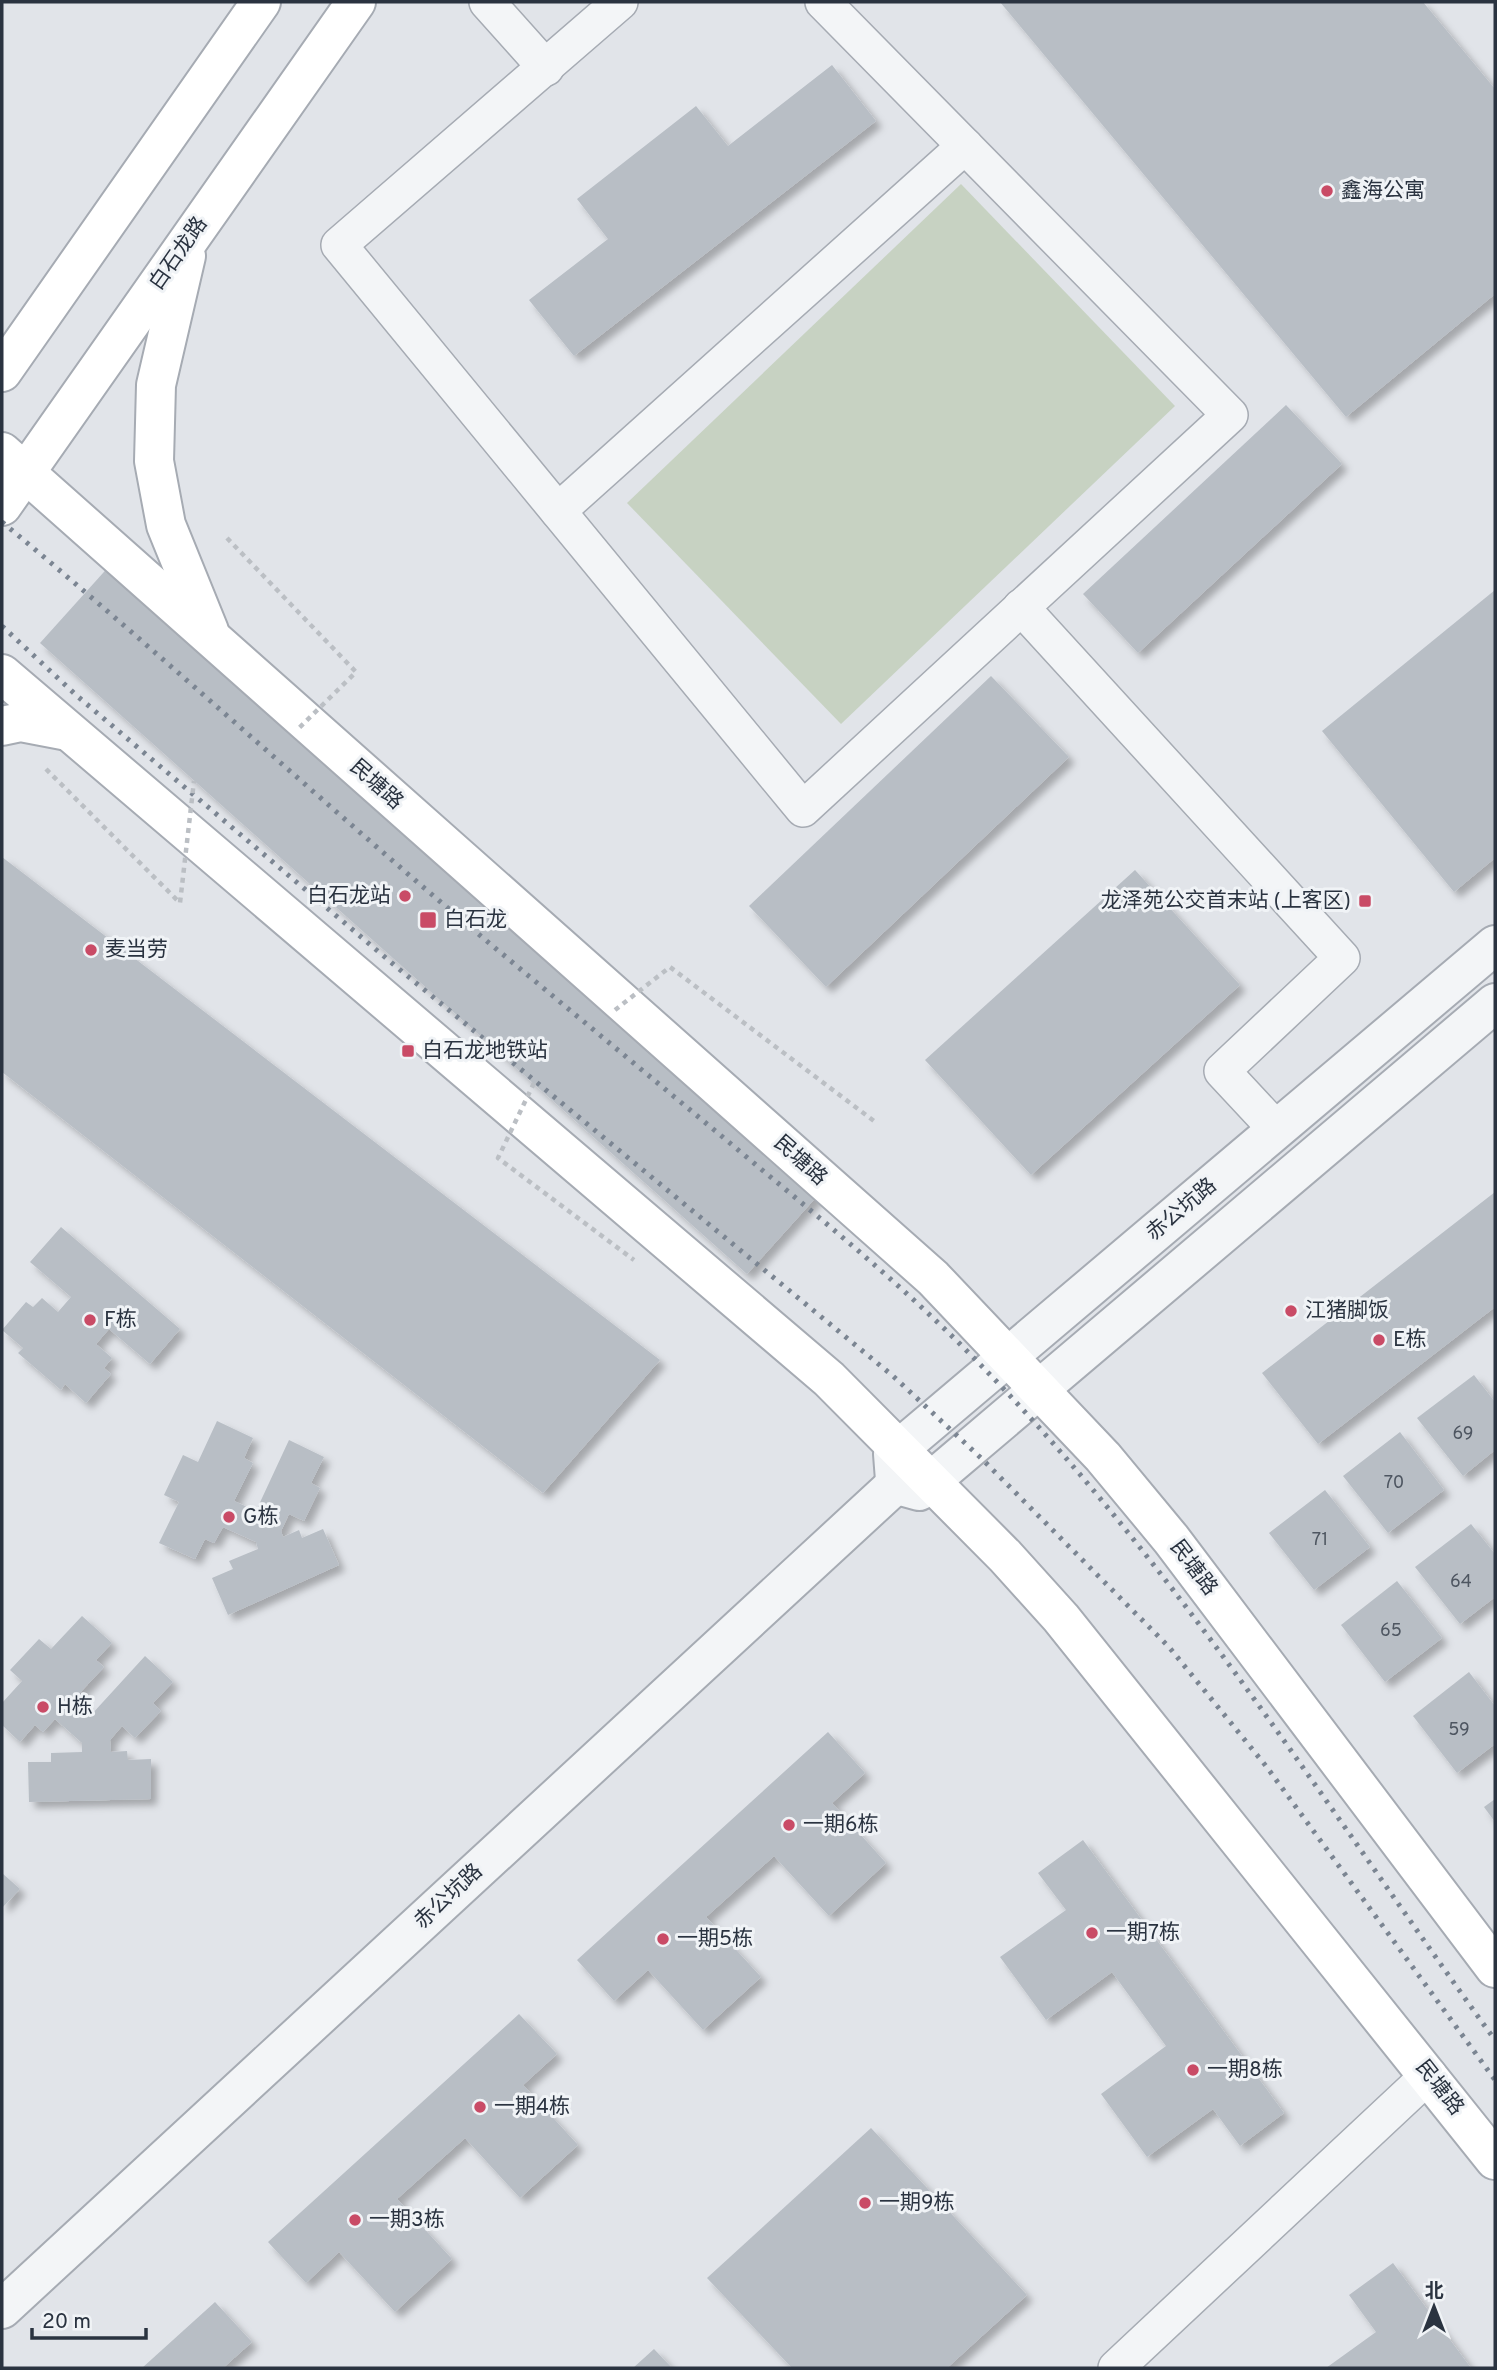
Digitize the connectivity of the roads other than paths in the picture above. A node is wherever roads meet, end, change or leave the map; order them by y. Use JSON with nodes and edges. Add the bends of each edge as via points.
{"nodes":[{"id":1,"x":261,"y":2,"type":"edge"},
{"id":2,"x":356,"y":2,"type":"edge"},
{"id":3,"x":487,"y":2,"type":"edge"},
{"id":4,"x":620,"y":2,"type":"edge"},
{"id":5,"x":823,"y":2,"type":"edge"},
{"id":6,"x":546,"y":68,"type":"junction"},
{"id":7,"x":965,"y":146,"type":"junction"},
{"id":8,"x":190,"y":238,"type":"junction"},
{"id":9,"x":19,"y":327,"type":"edge"},
{"id":10,"x":2,"y":372,"type":"edge"},
{"id":11,"x":13,"y":463,"type":"edge"},
{"id":12,"x":2,"y":506,"type":"edge"},
{"id":13,"x":558,"y":511,"type":"junction"},
{"id":14,"x":1021,"y":607,"type":"junction"},
{"id":15,"x":212,"y":640,"type":"junction"},
{"id":16,"x":2,"y":674,"type":"edge"},
{"id":17,"x":2,"y":726,"type":"edge"},
{"id":18,"x":69,"y":731,"type":"junction"},
{"id":19,"x":1495,"y":945,"type":"edge"},
{"id":20,"x":1495,"y":1003,"type":"edge"},
{"id":21,"x":1277,"y":1130,"type":"junction"},
{"id":22,"x":1008,"y":1357,"type":"junction"},
{"id":23,"x":1039,"y":1389,"type":"junction"},
{"id":24,"x":908,"y":1472,"type":"junction"},
{"id":25,"x":1495,"y":1968,"type":"edge"},
{"id":26,"x":1429,"y":2075,"type":"junction"},
{"id":27,"x":1495,"y":2160,"type":"edge"},
{"id":28,"x":2,"y":2309,"type":"edge"},
{"id":29,"x":1115,"y":2368,"type":"edge"}],
"edges":[{"from":1,"to":9,"type":"main road"},
{"from":2,"to":8,"type":"main road","name":"白石龙路"},
{"from":3,"to":6,"type":"street"},
{"from":4,"to":6,"type":"street"},
{"from":5,"to":7,"type":"street"},
{"from":6,"to":13,"type":"street","via":[[339,245]]},
{"from":7,"to":13,"type":"street"},
{"from":7,"to":14,"type":"street","via":[[1230,415]]},
{"from":8,"to":11,"type":"main road","name":"白石龙路"},
{"from":8,"to":15,"type":"main road","via":[[156,386],[154,461],[166,525]]},
{"from":9,"to":10,"type":"main road"},
{"from":11,"to":12,"type":"main road","name":"白石龙路"},
{"from":11,"to":15,"type":"main road","name":"民塘路"},
{"from":13,"to":14,"type":"street","via":[[803,809]]},
{"from":14,"to":21,"type":"street","via":[[1342,958],[1222,1071]]},
{"from":15,"to":22,"type":"main road","name":"民塘路","via":[[933,1278]]},
{"from":16,"to":18,"type":"main road","name":"民塘路"},
{"from":17,"to":18,"type":"main road","via":[[21,722]]},
{"from":18,"to":24,"type":"main road","name":"民塘路","via":[[829,1378]]},
{"from":19,"to":21,"type":"street","name":"赤公坑路"},
{"from":20,"to":23,"type":"street","name":"赤公坑路"},
{"from":21,"to":22,"type":"street","name":"赤公坑路"},
{"from":22,"to":23,"type":"main road","name":"民塘路"},
{"from":22,"to":24,"type":"street","name":"赤公坑路"},
{"from":23,"to":24,"type":"street","name":"赤公坑路"},
{"from":23,"to":25,"type":"main road","name":"民塘路","via":[[1171,1539]]},
{"from":24,"to":26,"type":"main road","name":"民塘路","via":[[1005,1556],[1061,1618]]},
{"from":24,"to":28,"type":"street","name":"赤公坑路"},
{"from":26,"to":27,"type":"main road","name":"民塘路"},
{"from":26,"to":29,"type":"street"}]}
